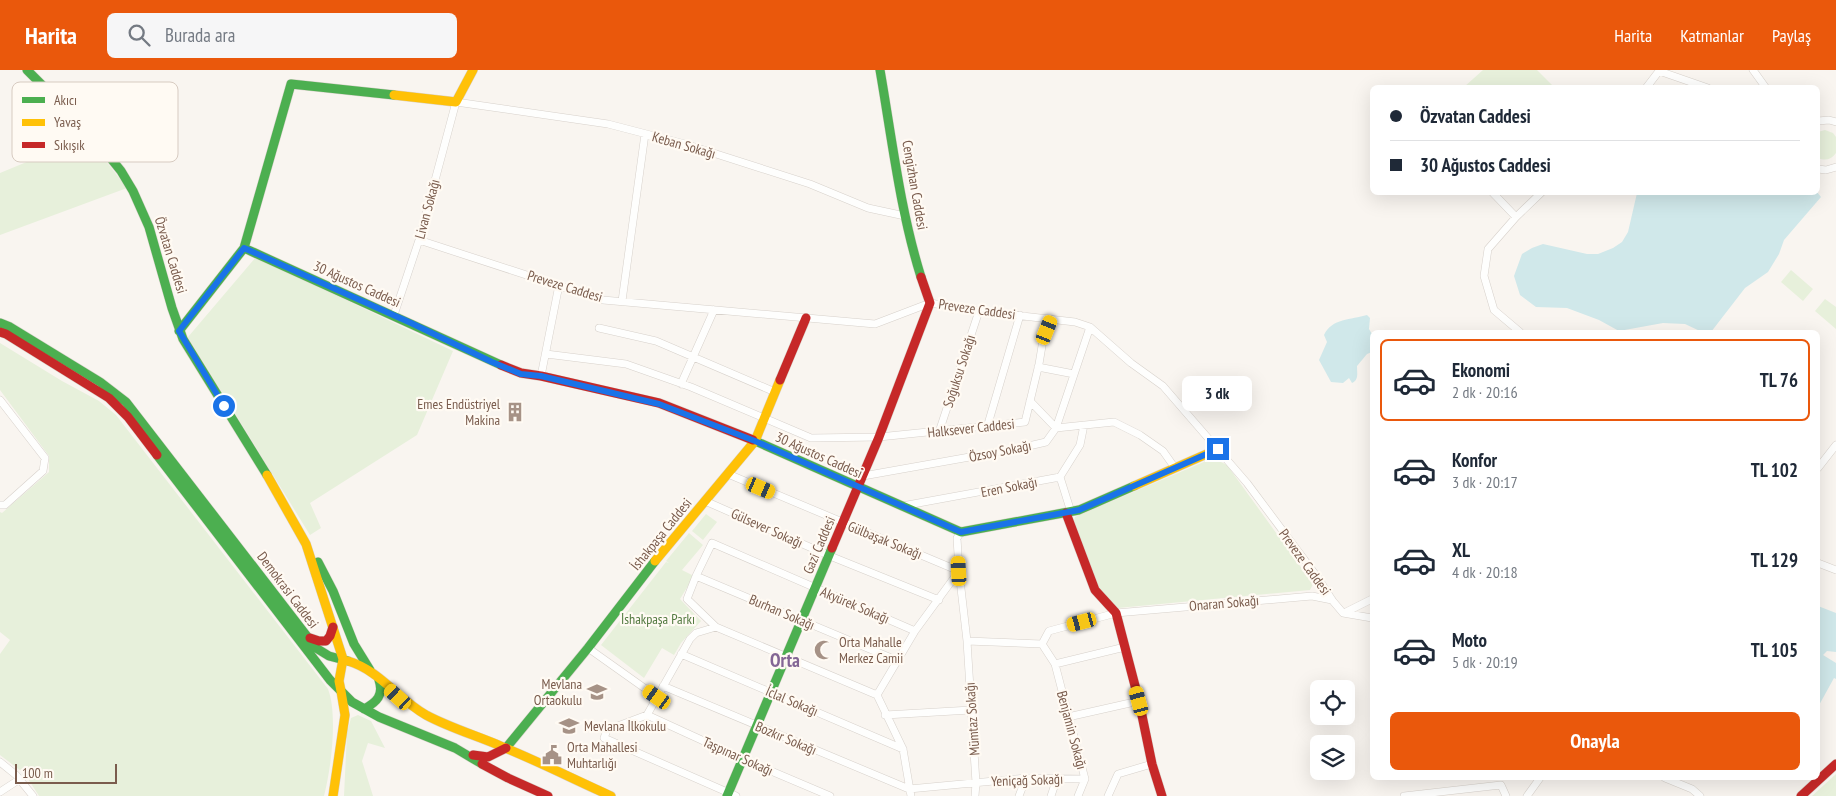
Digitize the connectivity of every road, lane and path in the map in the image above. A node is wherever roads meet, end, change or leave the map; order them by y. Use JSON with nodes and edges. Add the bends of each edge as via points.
{"nodes":[{"id":1,"x":27,"y":70,"type":"edge"},
{"id":2,"x":472,"y":70,"type":"edge"},
{"id":3,"x":880,"y":70,"type":"edge"},
{"id":4,"x":1658,"y":70,"type":"edge"},
{"id":5,"x":1753,"y":70,"type":"edge"},
{"id":6,"x":39,"y":82,"type":"edge"},
{"id":7,"x":1648,"y":85,"type":"edge"},
{"id":8,"x":1700,"y":85,"type":"edge"},
{"id":9,"x":1764,"y":85,"type":"edge"},
{"id":10,"x":456,"y":102,"type":"junction"},
{"id":11,"x":1820,"y":121,"type":"edge"},
{"id":12,"x":1836,"y":122,"type":"edge"},
{"id":13,"x":645,"y":134,"type":"junction"},
{"id":14,"x":112,"y":162,"type":"edge"},
{"id":15,"x":1836,"y":167,"type":"edge"},
{"id":16,"x":1820,"y":169,"type":"edge"},
{"id":17,"x":1495,"y":195,"type":"edge"},
{"id":18,"x":1539,"y":195,"type":"edge"},
{"id":19,"x":905,"y":216,"type":"junction"},
{"id":20,"x":1516,"y":217,"type":"junction"},
{"id":21,"x":419,"y":240,"type":"junction"},
{"id":22,"x":244,"y":248,"type":"junction"},
{"id":23,"x":559,"y":285,"type":"junction"},
{"id":24,"x":622,"y":301,"type":"junction"},
{"id":25,"x":930,"y":303,"type":"junction"},
{"id":26,"x":714,"y":310,"type":"junction"},
{"id":27,"x":979,"y":311,"type":"junction"},
{"id":28,"x":394,"y":316,"type":"junction"},
{"id":29,"x":1020,"y":316,"type":"junction"},
{"id":30,"x":806,"y":318,"type":"junction"},
{"id":31,"x":1051,"y":320,"type":"junction"},
{"id":32,"x":0,"y":323,"type":"edge"},
{"id":33,"x":1090,"y":327,"type":"junction"},
{"id":34,"x":599,"y":328,"type":"dead end"},
{"id":35,"x":1518,"y":330,"type":"edge"},
{"id":36,"x":179,"y":331,"type":"junction"},
{"id":37,"x":0,"y":332,"type":"edge"},
{"id":38,"x":546,"y":354,"type":"junction"},
{"id":39,"x":693,"y":357,"type":"junction"},
{"id":40,"x":1038,"y":367,"type":"junction"},
{"id":41,"x":1074,"y":374,"type":"junction"},
{"id":42,"x":541,"y":376,"type":"junction"},
{"id":43,"x":682,"y":384,"type":"junction"},
{"id":44,"x":775,"y":392,"type":"junction"},
{"id":45,"x":0,"y":400,"type":"edge"},
{"id":46,"x":1030,"y":401,"type":"junction"},
{"id":47,"x":764,"y":418,"type":"junction"},
{"id":48,"x":988,"y":424,"type":"junction"},
{"id":49,"x":1084,"y":425,"type":"junction"},
{"id":50,"x":1056,"y":428,"type":"junction"},
{"id":51,"x":939,"y":432,"type":"junction"},
{"id":52,"x":880,"y":437,"type":"junction"},
{"id":53,"x":755,"y":441,"type":"junction"},
{"id":54,"x":1836,"y":445,"type":"edge"},
{"id":55,"x":1218,"y":449,"type":"junction"},
{"id":56,"x":1820,"y":465,"type":"edge"},
{"id":57,"x":1175,"y":468,"type":"junction"},
{"id":58,"x":728,"y":474,"type":"junction"},
{"id":59,"x":863,"y":476,"type":"junction"},
{"id":60,"x":1060,"y":477,"type":"junction"},
{"id":61,"x":858,"y":488,"type":"junction"},
{"id":62,"x":705,"y":501,"type":"junction"},
{"id":63,"x":0,"y":505,"type":"edge"},
{"id":64,"x":902,"y":506,"type":"junction"},
{"id":65,"x":1069,"y":513,"type":"junction"},
{"id":66,"x":843,"y":523,"type":"junction"},
{"id":67,"x":961,"y":532,"type":"junction"},
{"id":68,"x":306,"y":544,"type":"junction"},
{"id":69,"x":830,"y":556,"type":"junction"},
{"id":70,"x":1820,"y":564,"type":"edge"},
{"id":71,"x":1836,"y":570,"type":"edge"},
{"id":72,"x":959,"y":571,"type":"junction"},
{"id":73,"x":696,"y":576,"type":"junction"},
{"id":74,"x":816,"y":588,"type":"junction"},
{"id":75,"x":939,"y":600,"type":"junction"},
{"id":76,"x":1332,"y":600,"type":"junction"},
{"id":77,"x":1370,"y":600,"type":"edge"},
{"id":78,"x":1116,"y":613,"type":"junction"},
{"id":79,"x":1344,"y":613,"type":"junction"},
{"id":80,"x":1370,"y":618,"type":"edge"},
{"id":81,"x":802,"y":621,"type":"junction"},
{"id":82,"x":333,"y":626,"type":"junction"},
{"id":83,"x":716,"y":627,"type":"junction"},
{"id":84,"x":915,"y":630,"type":"junction"},
{"id":85,"x":307,"y":636,"type":"junction"},
{"id":86,"x":967,"y":642,"type":"junction"},
{"id":87,"x":1042,"y":644,"type":"junction"},
{"id":88,"x":1125,"y":647,"type":"junction"},
{"id":89,"x":588,"y":648,"type":"junction"},
{"id":90,"x":681,"y":654,"type":"junction"},
{"id":91,"x":786,"y":657,"type":"junction"},
{"id":92,"x":342,"y":659,"type":"junction"},
{"id":93,"x":896,"y":660,"type":"junction"},
{"id":94,"x":1055,"y":664,"type":"junction"},
{"id":95,"x":361,"y":665,"type":"junction"},
{"id":96,"x":341,"y":673,"type":"junction"},
{"id":97,"x":375,"y":675,"type":"junction"},
{"id":98,"x":663,"y":686,"type":"junction"},
{"id":99,"x":341,"y":691,"type":"junction"},
{"id":100,"x":771,"y":692,"type":"junction"},
{"id":101,"x":877,"y":695,"type":"junction"},
{"id":102,"x":657,"y":697,"type":"junction"},
{"id":103,"x":1139,"y":701,"type":"junction"},
{"id":104,"x":364,"y":709,"type":"junction"},
{"id":105,"x":972,"y":710,"type":"junction"},
{"id":106,"x":345,"y":715,"type":"junction"},
{"id":107,"x":647,"y":715,"type":"junction"},
{"id":108,"x":886,"y":715,"type":"junction"},
{"id":109,"x":1068,"y":717,"type":"junction"},
{"id":110,"x":757,"y":726,"type":"junction"},
{"id":111,"x":455,"y":748,"type":"junction"},
{"id":112,"x":506,"y":748,"type":"junction"},
{"id":113,"x":903,"y":749,"type":"junction"},
{"id":114,"x":743,"y":759,"type":"junction"},
{"id":115,"x":0,"y":762,"type":"edge"},
{"id":116,"x":1152,"y":764,"type":"junction"},
{"id":117,"x":1836,"y":764,"type":"edge"},
{"id":118,"x":1026,"y":778,"type":"junction"},
{"id":119,"x":1057,"y":778,"type":"junction"},
{"id":120,"x":20,"y":779,"type":"junction"},
{"id":121,"x":1085,"y":779,"type":"junction"},
{"id":122,"x":1820,"y":779,"type":"edge"},
{"id":123,"x":1539,"y":780,"type":"edge"},
{"id":124,"x":1670,"y":780,"type":"edge"},
{"id":125,"x":1818,"y":780,"type":"edge"},
{"id":126,"x":976,"y":783,"type":"junction"},
{"id":127,"x":0,"y":792,"type":"edge"},
{"id":128,"x":910,"y":792,"type":"edge"},
{"id":129,"x":731,"y":795,"type":"edge"},
{"id":130,"x":33,"y":796,"type":"edge"},
{"id":131,"x":333,"y":796,"type":"edge"},
{"id":132,"x":548,"y":796,"type":"edge"},
{"id":133,"x":611,"y":796,"type":"edge"},
{"id":134,"x":830,"y":796,"type":"edge"},
{"id":135,"x":975,"y":796,"type":"edge"},
{"id":136,"x":1020,"y":796,"type":"edge"},
{"id":137,"x":1051,"y":796,"type":"edge"},
{"id":138,"x":1078,"y":796,"type":"edge"},
{"id":139,"x":1108,"y":796,"type":"edge"},
{"id":140,"x":1162,"y":796,"type":"edge"},
{"id":141,"x":1404,"y":796,"type":"edge"},
{"id":142,"x":1506,"y":796,"type":"edge"},
{"id":143,"x":1527,"y":796,"type":"edge"},
{"id":144,"x":1700,"y":796,"type":"edge"},
{"id":145,"x":1801,"y":796,"type":"edge"}],
"edges":[{"from":1,"to":6,"type":"street","name":"Özvatan Caddesi"},
{"from":2,"to":10,"type":"street"},
{"from":3,"to":19,"type":"street","name":"Cengizhan Caddesi"},
{"from":4,"to":7,"type":"street"},
{"from":4,"to":8,"type":"street"},
{"from":5,"to":9,"type":"street"},
{"from":10,"to":13,"type":"street","name":"Keban Sokağı","via":[[608,124]]},
{"from":10,"to":21,"type":"street","name":"Livan Sokağı"},
{"from":10,"to":22,"type":"street","via":[[291,84]]},
{"from":11,"to":12,"type":"street"},
{"from":13,"to":19,"type":"street","name":"Keban Sokağı","via":[[810,184],[868,208]]},
{"from":13,"to":24,"type":"street"},
{"from":14,"to":36,"type":"street","name":"Özvatan Caddesi","via":[[131,187],[143,211]]},
{"from":15,"to":16,"type":"street"},
{"from":17,"to":20,"type":"street"},
{"from":18,"to":20,"type":"street"},
{"from":19,"to":25,"type":"street","name":"Cengizhan Caddesi"},
{"from":20,"to":35,"type":"street","via":[[1488,249],[1484,276],[1494,310]]},
{"from":21,"to":23,"type":"street","name":"Preveze Caddesi"},
{"from":21,"to":28,"type":"street","name":"Livan Sokağı"},
{"from":22,"to":28,"type":"street","name":"30 Ağustos Caddesi"},
{"from":22,"to":36,"type":"street"},
{"from":23,"to":24,"type":"street","name":"Preveze Caddesi","via":[[603,300]]},
{"from":23,"to":38,"type":"street"},
{"from":24,"to":26,"type":"street","name":"Preveze Caddesi"},
{"from":25,"to":27,"type":"street","name":"Preveze Caddesi"},
{"from":25,"to":30,"type":"street","name":"Preveze Caddesi","via":[[875,324]]},
{"from":25,"to":52,"type":"street","name":"Gazi Caddesi"},
{"from":26,"to":30,"type":"street","name":"Preveze Caddesi"},
{"from":26,"to":39,"type":"street"},
{"from":27,"to":29,"type":"street","name":"Preveze Caddesi"},
{"from":27,"to":51,"type":"street","name":"Soğuksu Sokağı"},
{"from":28,"to":42,"type":"street","name":"30 Ağustos Caddesi","via":[[521,374]]},
{"from":29,"to":31,"type":"street","name":"Preveze Caddesi"},
{"from":29,"to":48,"type":"street"},
{"from":30,"to":44,"type":"street","name":"İshakpaşa Caddesi"},
{"from":31,"to":33,"type":"street","name":"Preveze Caddesi"},
{"from":31,"to":40,"type":"street","name":"Halksever Caddesi"},
{"from":32,"to":85,"type":"street","name":"Demokrasi Caddesi","via":[[100,382],[126,402]]},
{"from":33,"to":41,"type":"street"},
{"from":33,"to":55,"type":"street","name":"Preveze Caddesi","via":[[1163,386]]},
{"from":34,"to":39,"type":"street","via":[[656,341]]},
{"from":36,"to":68,"type":"street","name":"Özvatan Caddesi"},
{"from":37,"to":99,"type":"street","name":"Demokrasi Caddesi","via":[[103,394],[128,417]]},
{"from":38,"to":42,"type":"street"},
{"from":38,"to":43,"type":"street","via":[[626,364]]},
{"from":39,"to":43,"type":"street"},
{"from":39,"to":44,"type":"street"},
{"from":40,"to":41,"type":"street"},
{"from":40,"to":46,"type":"street","name":"Halksever Caddesi"},
{"from":41,"to":50,"type":"street"},
{"from":42,"to":53,"type":"street","name":"30 Ağustos Caddesi","via":[[659,404]]},
{"from":43,"to":47,"type":"street"},
{"from":44,"to":47,"type":"street","name":"İshakpaşa Caddesi"},
{"from":45,"to":63,"type":"street","via":[[45,458],[43,472],[5,505]]},
{"from":46,"to":48,"type":"street","name":"Halksever Caddesi","via":[[1025,422]]},
{"from":46,"to":50,"type":"street"},
{"from":47,"to":52,"type":"street","name":"Halksever Caddesi","via":[[811,438]]},
{"from":47,"to":53,"type":"street","name":"İshakpaşa Caddesi"},
{"from":48,"to":51,"type":"street","name":"Halksever Caddesi"},
{"from":49,"to":50,"type":"street"},
{"from":49,"to":57,"type":"street","via":[[1114,422],[1140,434],[1163,451]]},
{"from":49,"to":60,"type":"street","via":[[1080,445]]},
{"from":50,"to":59,"type":"street","name":"Özsoy Sokağı","via":[[1046,442]]},
{"from":51,"to":52,"type":"street","name":"Halksever Caddesi"},
{"from":52,"to":59,"type":"street","name":"Gazi Caddesi"},
{"from":53,"to":58,"type":"street","name":"İshakpaşa Caddesi"},
{"from":53,"to":61,"type":"street","name":"30 Ağustos Caddesi"},
{"from":54,"to":56,"type":"street"},
{"from":55,"to":57,"type":"street"},
{"from":55,"to":76,"type":"street","name":"Preveze Caddesi","via":[[1247,483]]},
{"from":57,"to":65,"type":"street"},
{"from":58,"to":62,"type":"street","name":"İshakpaşa Caddesi"},
{"from":58,"to":66,"type":"street","name":"Gülbaşak Sokağı"},
{"from":59,"to":61,"type":"street","name":"Gazi Caddesi"},
{"from":60,"to":64,"type":"street","name":"Eren Sokağı"},
{"from":60,"to":65,"type":"street"},
{"from":61,"to":64,"type":"street","name":"30 Ağustos Caddesi"},
{"from":61,"to":66,"type":"street","name":"Gazi Caddesi"},
{"from":62,"to":69,"type":"street","name":"Gülsever Sokağı"},
{"from":62,"to":89,"type":"street","name":"İshakpaşa Caddesi"},
{"from":64,"to":67,"type":"street","name":"30 Ağustos Caddesi"},
{"from":65,"to":67,"type":"street"},
{"from":65,"to":78,"type":"street","via":[[1095,590]]},
{"from":66,"to":69,"type":"street","name":"Gazi Caddesi"},
{"from":66,"to":72,"type":"street","name":"Gülbaşak Sokağı"},
{"from":67,"to":72,"type":"street","name":"Mümtaz Sokağı","via":[[958,538]]},
{"from":68,"to":82,"type":"street","name":"Özvatan Caddesi"},
{"from":68,"to":97,"type":"street","via":[[330,584],[354,644]]},
{"from":69,"to":74,"type":"street","name":"Gazi Caddesi"},
{"from":69,"to":75,"type":"street","name":"Gülsever Sokağı"},
{"from":70,"to":71,"type":"street"},
{"from":72,"to":75,"type":"street"},
{"from":72,"to":86,"type":"street","name":"Mümtaz Sokağı"},
{"from":73,"to":74,"type":"street","name":"Akyürek Sokağı","via":[[712,543]]},
{"from":73,"to":81,"type":"street","name":"Burhan Sokağı"},
{"from":73,"to":83,"type":"street","via":[[687,599]]},
{"from":74,"to":81,"type":"street","name":"Gazi Caddesi"},
{"from":74,"to":84,"type":"street","name":"Akyürek Sokağı"},
{"from":75,"to":84,"type":"street"},
{"from":76,"to":78,"type":"street","name":"Onaran Sokağı","via":[[1312,596]]},
{"from":76,"to":79,"type":"street","name":"Preveze Caddesi"},
{"from":77,"to":79,"type":"street"},
{"from":78,"to":87,"type":"street","name":"Onaran Sokağı","via":[[1049,631]]},
{"from":78,"to":88,"type":"street"},
{"from":79,"to":80,"type":"street"},
{"from":81,"to":91,"type":"street","name":"Gazi Caddesi"},
{"from":81,"to":93,"type":"street","name":"Burhan Sokağı"},
{"from":82,"to":85,"type":"street","via":[[330,637],[325,641],[317,642]]},
{"from":82,"to":92,"type":"street","name":"Özvatan Caddesi"},
{"from":83,"to":90,"type":"street","via":[[696,634]]},
{"from":83,"to":91,"type":"street"},
{"from":84,"to":93,"type":"street"},
{"from":85,"to":92,"type":"street","name":"Demokrasi Caddesi","via":[[329,656]]},
{"from":86,"to":87,"type":"street"},
{"from":86,"to":105,"type":"street","name":"Mümtaz Sokağı"},
{"from":87,"to":94,"type":"street","name":"Benjamin Sokağı"},
{"from":88,"to":94,"type":"street"},
{"from":88,"to":103,"type":"street"},
{"from":89,"to":102,"type":"street"},
{"from":89,"to":112,"type":"street","name":"İshakpaşa Caddesi"},
{"from":90,"to":98,"type":"street"},
{"from":90,"to":100,"type":"street","name":"İclal Sokağı"},
{"from":91,"to":100,"type":"street","name":"Gazi Caddesi"},
{"from":91,"to":101,"type":"street"},
{"from":92,"to":95,"type":"street","name":"Demokrasi Caddesi"},
{"from":92,"to":96,"type":"street","name":"Özvatan Caddesi"},
{"from":93,"to":101,"type":"street"},
{"from":94,"to":109,"type":"street","name":"Benjamin Sokağı"},
{"from":95,"to":96,"type":"street"},
{"from":95,"to":97,"type":"street","name":"Demokrasi Caddesi"},
{"from":96,"to":99,"type":"street"},
{"from":97,"to":104,"type":"street","via":[[382,694]]},
{"from":97,"to":112,"type":"street","name":"Demokrasi Caddesi","via":[[413,708]]},
{"from":98,"to":102,"type":"street"},
{"from":98,"to":110,"type":"street","name":"Bozkır Sokağı"},
{"from":99,"to":104,"type":"street","name":"Demokrasi Caddesi"},
{"from":99,"to":106,"type":"street"},
{"from":100,"to":110,"type":"street","name":"Gazi Caddesi"},
{"from":100,"to":113,"type":"street","name":"İclal Sokağı"},
{"from":101,"to":108,"type":"street"},
{"from":102,"to":107,"type":"street"},
{"from":103,"to":109,"type":"street"},
{"from":103,"to":116,"type":"street"},
{"from":104,"to":106,"type":"street","via":[[350,709]]},
{"from":104,"to":111,"type":"street","name":"Demokrasi Caddesi"},
{"from":105,"to":108,"type":"street"},
{"from":105,"to":126,"type":"street","name":"Mümtaz Sokağı"},
{"from":106,"to":131,"type":"street"},
{"from":107,"to":114,"type":"street","name":"Taşpınar Sokağı"},
{"from":107,"to":129,"type":"street","via":[[607,730],[604,738]]},
{"from":108,"to":113,"type":"street"},
{"from":109,"to":121,"type":"street","name":"Benjamin Sokağı"},
{"from":110,"to":114,"type":"street","name":"Gazi Caddesi"},
{"from":110,"to":128,"type":"street","name":"Bozkır Sokağı"},
{"from":111,"to":112,"type":"street","via":[[484,757]]},
{"from":111,"to":132,"type":"street","name":"Demokrasi Caddesi"},
{"from":112,"to":133,"type":"street","name":"Demokrasi Caddesi"},
{"from":113,"to":128,"type":"street"},
{"from":114,"to":129,"type":"street","name":"Gazi Caddesi"},
{"from":114,"to":134,"type":"street","name":"Taşpınar Sokağı"},
{"from":115,"to":120,"type":"street"},
{"from":116,"to":139,"type":"street","via":[[1118,774]]},
{"from":116,"to":140,"type":"street"},
{"from":117,"to":122,"type":"street"},
{"from":118,"to":119,"type":"street","name":"Yeniçağ Sokağı"},
{"from":118,"to":126,"type":"street","name":"Yeniçağ Sokağı"},
{"from":118,"to":136,"type":"street"},
{"from":119,"to":121,"type":"street","name":"Yeniçağ Sokağı"},
{"from":119,"to":137,"type":"street"},
{"from":120,"to":127,"type":"street"},
{"from":120,"to":130,"type":"street"},
{"from":121,"to":138,"type":"street","name":"Benjamin Sokağı"},
{"from":123,"to":143,"type":"street"},
{"from":124,"to":144,"type":"street"},
{"from":125,"to":145,"type":"street"},
{"from":126,"to":128,"type":"street","name":"Yeniçağ Sokağı"},
{"from":126,"to":135,"type":"street","name":"Mümtaz Sokağı"},
{"from":141,"to":142,"type":"street","via":[[1501,785]]}]}
